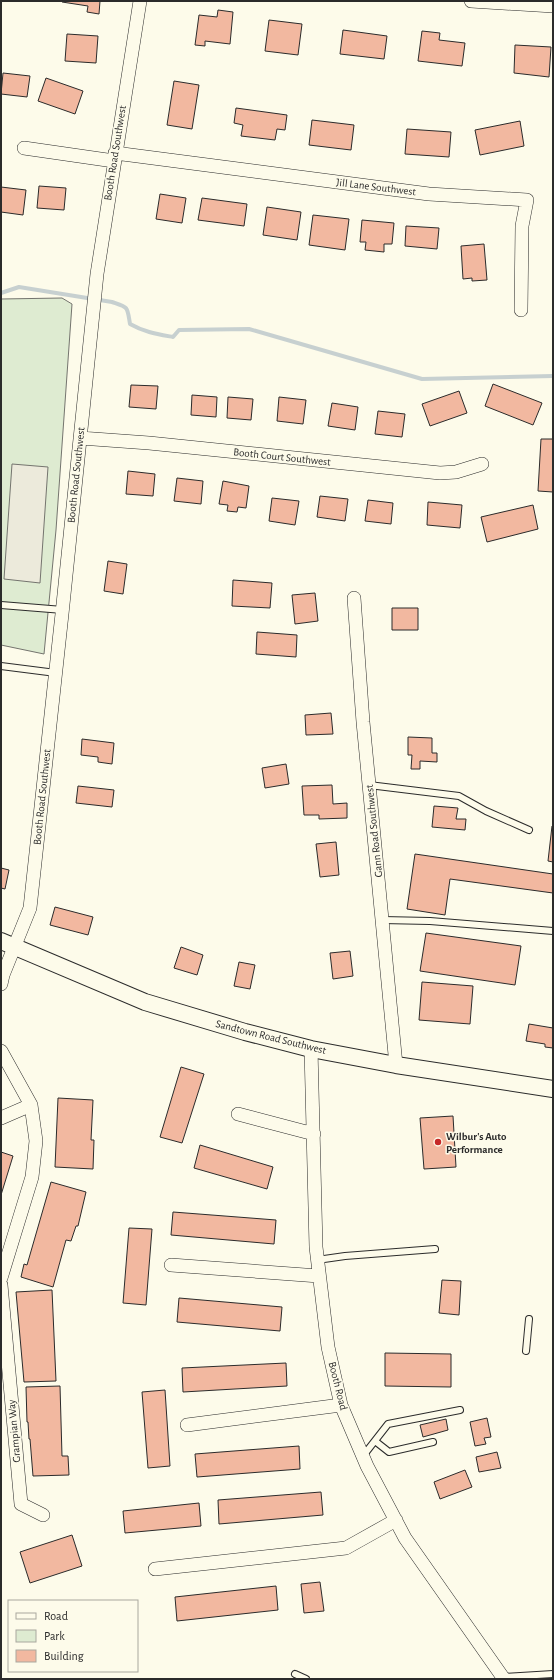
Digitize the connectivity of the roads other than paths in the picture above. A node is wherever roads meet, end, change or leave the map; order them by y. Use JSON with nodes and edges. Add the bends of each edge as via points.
{"nodes":[{"id":1,"x":140,"y":1,"type":"edge"},
{"id":2,"x":471,"y":1,"type":"edge"},
{"id":3,"x":553,"y":6,"type":"edge"},
{"id":4,"x":24,"y":148,"type":"dead end"},
{"id":5,"x":115,"y":157,"type":"junction"},
{"id":6,"x":521,"y":310,"type":"dead end"},
{"id":7,"x":80,"y":438,"type":"junction"},
{"id":8,"x":482,"y":464,"type":"dead end"},
{"id":9,"x":354,"y":598,"type":"dead end"},
{"id":10,"x":1,"y":605,"type":"edge"},
{"id":11,"x":62,"y":610,"type":"junction"},
{"id":12,"x":1,"y":666,"type":"edge"},
{"id":13,"x":56,"y":673,"type":"junction"},
{"id":14,"x":369,"y":785,"type":"junction"},
{"id":15,"x":529,"y":830,"type":"dead end"},
{"id":16,"x":382,"y":920,"type":"junction"},
{"id":17,"x":553,"y":931,"type":"edge"},
{"id":18,"x":8,"y":944,"type":"edge"},
{"id":19,"x":1,"y":984,"type":"edge"},
{"id":20,"x":311,"y":1049,"type":"junction"},
{"id":21,"x":1,"y":1052,"type":"edge"},
{"id":22,"x":396,"y":1065,"type":"junction"},
{"id":23,"x":553,"y":1088,"type":"edge"},
{"id":24,"x":31,"y":1105,"type":"junction"},
{"id":25,"x":238,"y":1114,"type":"dead end"},
{"id":26,"x":1,"y":1118,"type":"edge"},
{"id":27,"x":314,"y":1134,"type":"junction"},
{"id":28,"x":435,"y":1249,"type":"dead end"},
{"id":29,"x":317,"y":1260,"type":"junction"},
{"id":30,"x":171,"y":1265,"type":"dead end"},
{"id":31,"x":319,"y":1276,"type":"junction"},
{"id":32,"x":1,"y":1278,"type":"edge"},
{"id":33,"x":1,"y":1285,"type":"edge"},
{"id":34,"x":529,"y":1319,"type":"dead end"},
{"id":35,"x":526,"y":1351,"type":"dead end"},
{"id":36,"x":341,"y":1405,"type":"junction"},
{"id":37,"x":460,"y":1410,"type":"dead end"},
{"id":38,"x":187,"y":1425,"type":"dead end"},
{"id":39,"x":375,"y":1441,"type":"junction"},
{"id":40,"x":433,"y":1442,"type":"dead end"},
{"id":41,"x":363,"y":1456,"type":"junction"},
{"id":42,"x":43,"y":1515,"type":"dead end"},
{"id":43,"x":396,"y":1520,"type":"junction"},
{"id":44,"x":155,"y":1570,"type":"dead end"},
{"id":45,"x":295,"y":1674,"type":"dead end"},
{"id":46,"x":553,"y":1674,"type":"edge"},
{"id":47,"x":504,"y":1678,"type":"edge"},
{"id":48,"x":306,"y":1679,"type":"edge"}],
"edges":[{"from":1,"to":5,"type":"street","name":"Booth Road Southwest"},
{"from":2,"to":3,"type":"street"},
{"from":4,"to":5,"type":"street"},
{"from":5,"to":6,"type":"street","name":"Jill Lane Southwest","via":[[429,194],[527,200],[522,226]]},
{"from":5,"to":7,"type":"street","name":"Booth Road Southwest","via":[[97,274]]},
{"from":7,"to":8,"type":"street","name":"Booth Court Southwest","via":[[440,473],[456,472]]},
{"from":7,"to":11,"type":"street","name":"Booth Road Southwest"},
{"from":9,"to":14,"type":"street","name":"Gann Road Southwest"},
{"from":10,"to":11,"type":"lane"},
{"from":11,"to":13,"type":"street","name":"Booth Road Southwest"},
{"from":12,"to":13,"type":"lane"},
{"from":13,"to":18,"type":"street","name":"Booth Road Southwest","via":[[30,908]]},
{"from":14,"to":15,"type":"lane","via":[[459,796]]},
{"from":14,"to":16,"type":"street","name":"Gann Road Southwest"},
{"from":16,"to":17,"type":"lane","via":[[430,921]]},
{"from":16,"to":22,"type":"street","name":"Gann Road Southwest"},
{"from":18,"to":19,"type":"street"},
{"from":18,"to":20,"type":"street","name":"Sandtown Road Southwest","via":[[145,1002]]},
{"from":20,"to":22,"type":"street","name":"Sandtown Road Southwest"},
{"from":20,"to":27,"type":"street","name":"Booth Road"},
{"from":21,"to":24,"type":"street"},
{"from":22,"to":23,"type":"street","name":"Sandtown Road Southwest"},
{"from":24,"to":26,"type":"street"},
{"from":24,"to":32,"type":"street","via":[[36,1141],[32,1177]]},
{"from":25,"to":27,"type":"street"},
{"from":27,"to":29,"type":"street","name":"Booth Road"},
{"from":28,"to":29,"type":"lane"},
{"from":29,"to":31,"type":"street","name":"Booth Road"},
{"from":30,"to":31,"type":"street"},
{"from":31,"to":36,"type":"street","name":"Booth Road","via":[[328,1348]]},
{"from":33,"to":42,"type":"street","name":"Grampian Way","via":[[21,1504]]},
{"from":34,"to":35,"type":"lane"},
{"from":36,"to":38,"type":"street"},
{"from":36,"to":41,"type":"street","name":"Booth Road"},
{"from":37,"to":39,"type":"lane","via":[[388,1424]]},
{"from":39,"to":40,"type":"lane","via":[[389,1452]]},
{"from":39,"to":41,"type":"lane"},
{"from":41,"to":43,"type":"street","name":"Booth Road"},
{"from":43,"to":44,"type":"street","via":[[346,1548]]},
{"from":43,"to":47,"type":"street","name":"Booth Road","via":[[405,1538]]},
{"from":45,"to":48,"type":"lane"},
{"from":46,"to":47,"type":"lane"}]}
